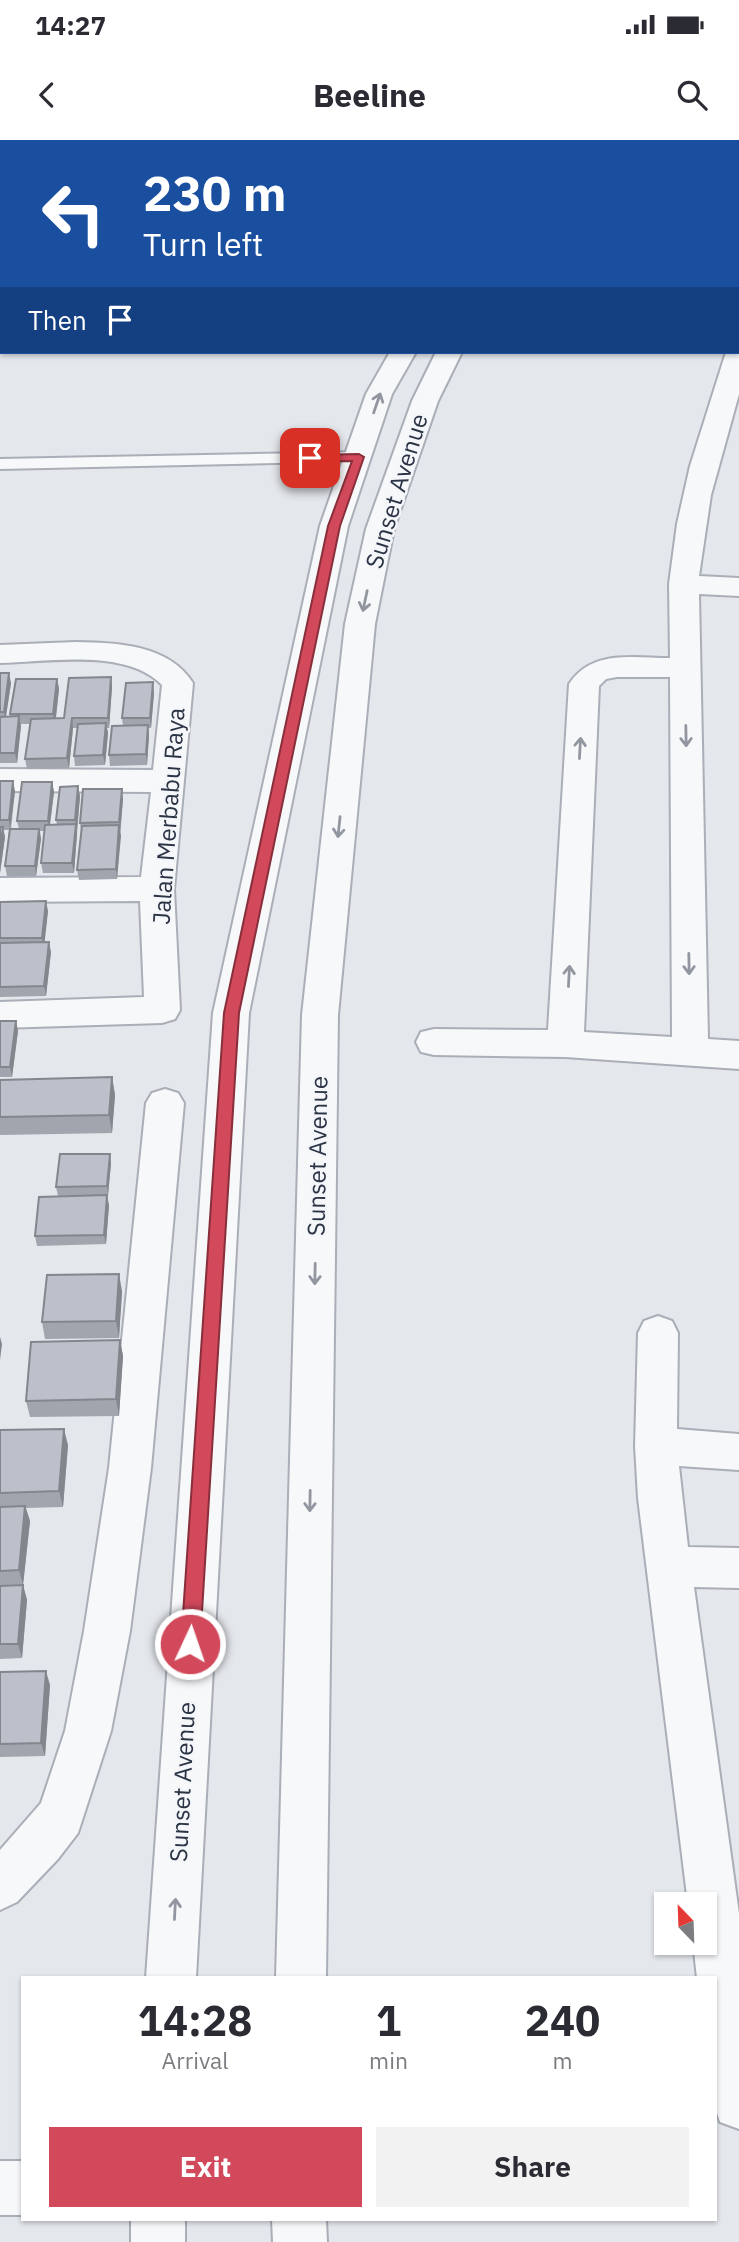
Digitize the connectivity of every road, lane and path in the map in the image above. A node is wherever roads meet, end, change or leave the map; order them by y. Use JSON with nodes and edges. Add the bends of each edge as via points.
{"nodes":[{"id":1,"x":401,"y":354,"type":"edge"},
{"id":2,"x":448,"y":354,"type":"edge"},
{"id":3,"x":738,"y":354,"type":"edge"},
{"id":4,"x":359,"y":457,"type":"junction"},
{"id":5,"x":0,"y":464,"type":"edge"},
{"id":6,"x":684,"y":584,"type":"junction"},
{"id":7,"x":739,"y":587,"type":"edge"},
{"id":8,"x":0,"y":654,"type":"edge"},
{"id":9,"x":685,"y":668,"type":"junction"},
{"id":10,"x":0,"y":780,"type":"edge"},
{"id":11,"x":167,"y":781,"type":"junction"},
{"id":12,"x":0,"y":890,"type":"edge"},
{"id":13,"x":157,"y":890,"type":"junction"},
{"id":14,"x":0,"y":1015,"type":"edge"},
{"id":15,"x":434,"y":1042,"type":"dead end"},
{"id":16,"x":565,"y":1044,"type":"junction"},
{"id":17,"x":690,"y":1053,"type":"junction"},
{"id":18,"x":739,"y":1055,"type":"edge"},
{"id":19,"x":165,"y":1103,"type":"dead end"},
{"id":20,"x":658,"y":1333,"type":"dead end"},
{"id":21,"x":656,"y":1446,"type":"junction"},
{"id":22,"x":739,"y":1452,"type":"edge"},
{"id":23,"x":667,"y":1566,"type":"junction"},
{"id":24,"x":739,"y":1568,"type":"edge"},
{"id":25,"x":0,"y":1885,"type":"edge"},
{"id":26,"x":171,"y":1976,"type":"edge"},
{"id":27,"x":301,"y":1976,"type":"edge"},
{"id":28,"x":739,"y":2103,"type":"edge"},
{"id":29,"x":0,"y":2188,"type":"edge"},
{"id":30,"x":21,"y":2188,"type":"edge"},
{"id":31,"x":158,"y":2221,"type":"edge"},
{"id":32,"x":299,"y":2221,"type":"edge"},
{"id":33,"x":158,"y":2242,"type":"edge"},
{"id":34,"x":300,"y":2242,"type":"edge"}],
"edges":[{"from":4,"to":1,"type":"street","name":"Sunset Avenue","one_way":true,"via":[[379,394]]},
{"from":2,"to":27,"type":"street","name":"Sunset Avenue","one_way":true,"via":[[425,401],[380,529],[360,624],[320,1015]]},
{"from":3,"to":6,"type":"street","via":[[697,489],[686,538]]},
{"from":4,"to":5,"type":"lane"},
{"from":26,"to":4,"type":"street","name":"Sunset Avenue","one_way":true,"via":[[231,1013],[334,526]]},
{"from":6,"to":7,"type":"street"},
{"from":6,"to":9,"type":"street"},
{"from":8,"to":11,"type":"street","name":"Jalan Merbabu Raya","via":[[120,653],[163,667],[178,682]]},
{"from":16,"to":9,"type":"street","one_way":true,"via":[[584,684],[596,671],[617,667]]},
{"from":9,"to":17,"type":"street","one_way":true},
{"from":10,"to":11,"type":"street"},
{"from":11,"to":13,"type":"street","name":"Jalan Merbabu Raya"},
{"from":12,"to":13,"type":"street"},
{"from":13,"to":14,"type":"street","name":"Jalan Merbabu Raya","via":[[162,1010]]},
{"from":15,"to":16,"type":"street"},
{"from":16,"to":17,"type":"street"},
{"from":17,"to":18,"type":"street"},
{"from":19,"to":25,"type":"street","via":[[130,1468],[88,1731],[61,1816]]},
{"from":20,"to":21,"type":"street"},
{"from":21,"to":22,"type":"street"},
{"from":21,"to":23,"type":"street"},
{"from":23,"to":24,"type":"street"},
{"from":23,"to":28,"type":"street"},
{"from":29,"to":30,"type":"street"},
{"from":31,"to":33,"type":"street"},
{"from":32,"to":34,"type":"street"}]}
